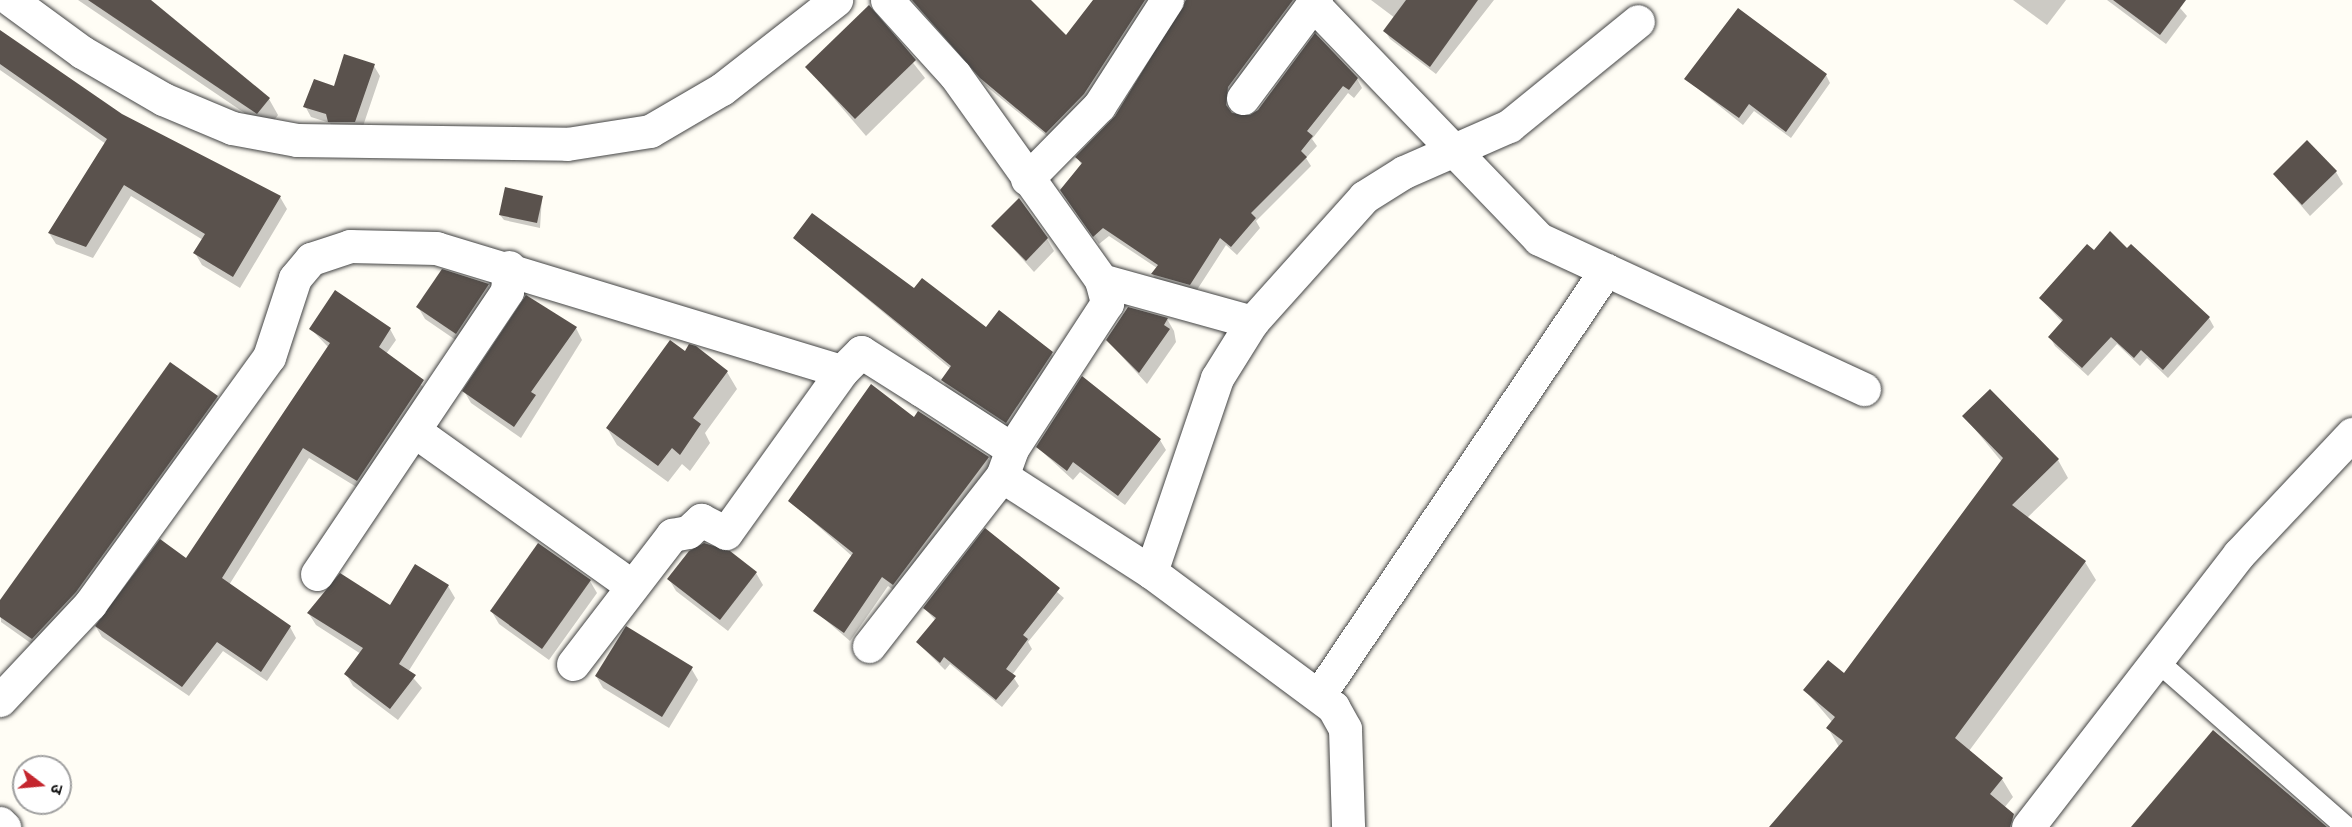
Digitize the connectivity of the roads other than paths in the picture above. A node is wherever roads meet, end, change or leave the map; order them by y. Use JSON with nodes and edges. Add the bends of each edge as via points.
{"nodes":[{"id":1,"x":11,"y":0,"type":"edge"},
{"id":2,"x":836,"y":0,"type":"edge"},
{"id":3,"x":887,"y":0,"type":"edge"},
{"id":4,"x":1167,"y":0,"type":"edge"},
{"id":5,"x":1314,"y":2,"type":"edge"},
{"id":6,"x":1638,"y":21,"type":"dead end"},
{"id":7,"x":1243,"y":98,"type":"dead end"},
{"id":8,"x":1455,"y":150,"type":"junction"},
{"id":9,"x":1027,"y":179,"type":"junction"},
{"id":10,"x":509,"y":267,"type":"junction"},
{"id":11,"x":1606,"y":270,"type":"junction"},
{"id":12,"x":1101,"y":280,"type":"junction"},
{"id":13,"x":1252,"y":322,"type":"junction"},
{"id":14,"x":842,"y":371,"type":"junction"},
{"id":15,"x":1864,"y":388,"type":"dead end"},
{"id":16,"x":416,"y":432,"type":"junction"},
{"id":17,"x":2352,"y":434,"type":"edge"},
{"id":18,"x":1007,"y":463,"type":"junction"},
{"id":19,"x":1151,"y":573,"type":"junction"},
{"id":20,"x":317,"y":574,"type":"dead end"},
{"id":21,"x":633,"y":586,"type":"junction"},
{"id":22,"x":869,"y":646,"type":"dead end"},
{"id":23,"x":2156,"y":660,"type":"junction"},
{"id":24,"x":573,"y":664,"type":"dead end"},
{"id":25,"x":1319,"y":695,"type":"junction"},
{"id":26,"x":0,"y":700,"type":"edge"},
{"id":27,"x":0,"y":823,"type":"edge"},
{"id":28,"x":4,"y":827,"type":"edge"},
{"id":29,"x":1348,"y":827,"type":"edge"},
{"id":30,"x":2028,"y":827,"type":"edge"},
{"id":31,"x":2346,"y":827,"type":"edge"}],
"edges":[{"from":1,"to":2,"type":"street","via":[[82,52],[163,99],[232,128],[297,140],[555,144],[650,132],[722,89]]},
{"from":3,"to":9,"type":"street","via":[[955,75]]},
{"from":4,"to":9,"type":"street","via":[[1099,106]]},
{"from":5,"to":7,"type":"street"},
{"from":5,"to":8,"type":"street"},
{"from":6,"to":8,"type":"street","via":[[1530,112]]},
{"from":8,"to":11,"type":"street","via":[[1520,225]]},
{"from":8,"to":13,"type":"street","via":[[1404,171],[1364,197]]},
{"from":9,"to":12,"type":"street"},
{"from":10,"to":14,"type":"street"},
{"from":10,"to":16,"type":"street","via":[[507,291]]},
{"from":10,"to":26,"type":"street","via":[[436,248],[381,245],[330,249],[311,259],[295,278],[269,357],[90,604],[23,669]]},
{"from":11,"to":15,"type":"street"},
{"from":11,"to":25,"type":"street"},
{"from":12,"to":13,"type":"street"},
{"from":12,"to":18,"type":"street","via":[[1107,303]]},
{"from":13,"to":19,"type":"street","via":[[1217,378]]},
{"from":14,"to":18,"type":"street","via":[[861,352]]},
{"from":14,"to":21,"type":"street","via":[[726,533],[701,520],[688,532],[672,535]]},
{"from":16,"to":20,"type":"street"},
{"from":16,"to":21,"type":"street"},
{"from":17,"to":23,"type":"street","via":[[2239,554]]},
{"from":18,"to":19,"type":"street"},
{"from":18,"to":22,"type":"street"},
{"from":19,"to":25,"type":"street"},
{"from":21,"to":24,"type":"street"},
{"from":23,"to":30,"type":"street"},
{"from":23,"to":31,"type":"lane"},
{"from":25,"to":29,"type":"street","via":[[1345,729]]},
{"from":27,"to":28,"type":"street"}]}
